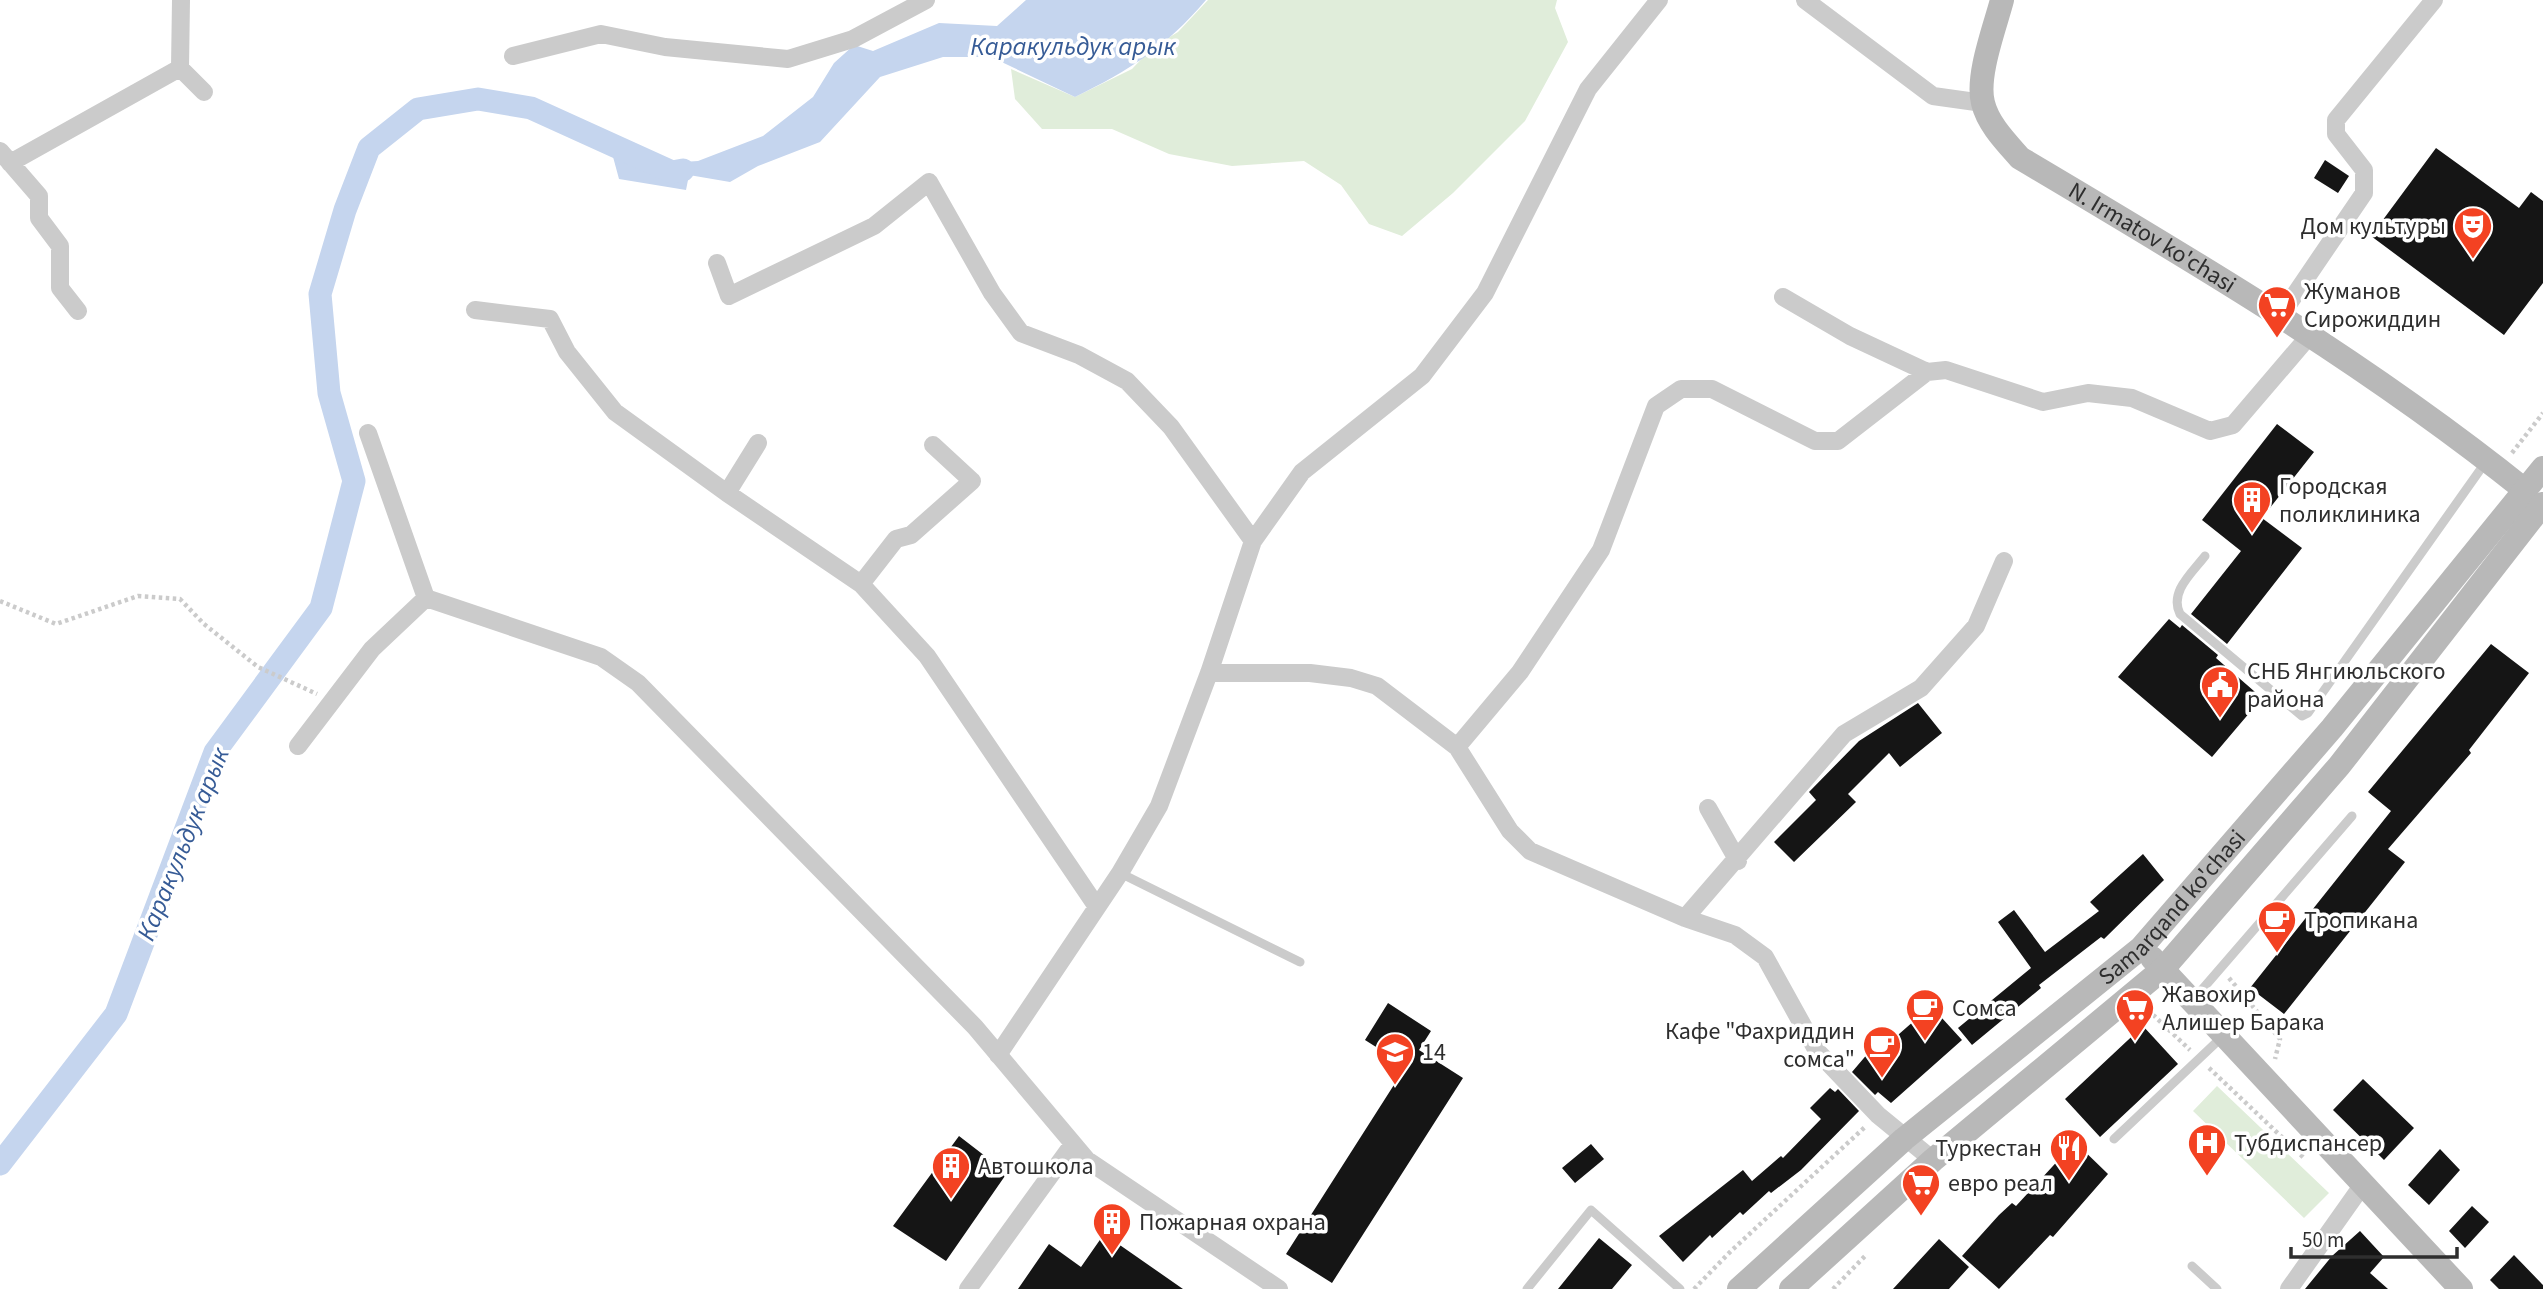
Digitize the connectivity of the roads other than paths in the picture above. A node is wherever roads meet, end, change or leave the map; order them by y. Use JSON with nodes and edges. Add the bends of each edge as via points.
{"nodes":[{"id":1,"x":181,"y":0,"type":"edge"},
{"id":2,"x":926,"y":0,"type":"edge"},
{"id":3,"x":1659,"y":0,"type":"edge"},
{"id":4,"x":1805,"y":0,"type":"edge"},
{"id":5,"x":2002,"y":0,"type":"edge"},
{"id":6,"x":2434,"y":0,"type":"edge"},
{"id":7,"x":513,"y":56,"type":"dead end"},
{"id":8,"x":180,"y":68,"type":"junction"},
{"id":9,"x":204,"y":92,"type":"dead end"},
{"id":10,"x":1983,"y":103,"type":"junction"},
{"id":11,"x":5,"y":157,"type":"edge"},
{"id":12,"x":717,"y":263,"type":"dead end"},
{"id":13,"x":1783,"y":297,"type":"dead end"},
{"id":14,"x":475,"y":310,"type":"dead end"},
{"id":15,"x":78,"y":311,"type":"dead end"},
{"id":16,"x":2281,"y":315,"type":"junction"},
{"id":17,"x":2311,"y":335,"type":"junction"},
{"id":18,"x":1927,"y":372,"type":"junction"},
{"id":19,"x":368,"y":433,"type":"dead end"},
{"id":20,"x":758,"y":443,"type":"dead end"},
{"id":21,"x":933,"y":445,"type":"dead end"},
{"id":22,"x":2492,"y":466,"type":"junction"},
{"id":23,"x":2543,"y":468,"type":"edge"},
{"id":24,"x":727,"y":492,"type":"junction"},
{"id":25,"x":2535,"y":498,"type":"edge"},
{"id":26,"x":1253,"y":541,"type":"junction"},
{"id":27,"x":2206,"y":556,"type":"dead end"},
{"id":28,"x":2004,"y":561,"type":"dead end"},
{"id":29,"x":861,"y":584,"type":"junction"},
{"id":30,"x":426,"y":598,"type":"junction"},
{"id":31,"x":1209,"y":673,"type":"junction"},
{"id":32,"x":298,"y":746,"type":"dead end"},
{"id":33,"x":1457,"y":747,"type":"junction"},
{"id":34,"x":1708,"y":808,"type":"dead end"},
{"id":35,"x":2352,"y":816,"type":"dead end"},
{"id":36,"x":1738,"y":860,"type":"junction"},
{"id":37,"x":1120,"y":873,"type":"junction"},
{"id":38,"x":1097,"y":907,"type":"junction"},
{"id":39,"x":1685,"y":918,"type":"junction"},
{"id":40,"x":2141,"y":948,"type":"junction"},
{"id":41,"x":1300,"y":962,"type":"dead end"},
{"id":42,"x":2163,"y":969,"type":"junction"},
{"id":43,"x":2192,"y":1002,"type":"junction"},
{"id":44,"x":2224,"y":1035,"type":"junction"},
{"id":45,"x":998,"y":1055,"type":"junction"},
{"id":46,"x":1904,"y":1139,"type":"junction"},
{"id":47,"x":2114,"y":1139,"type":"dead end"},
{"id":48,"x":1073,"y":1144,"type":"junction"},
{"id":49,"x":1933,"y":1160,"type":"junction"},
{"id":50,"x":2364,"y":1183,"type":"junction"},
{"id":51,"x":2192,"y":1266,"type":"dead end"},
{"id":52,"x":968,"y":1289,"type":"edge"},
{"id":53,"x":1279,"y":1289,"type":"edge"},
{"id":54,"x":1527,"y":1289,"type":"edge"},
{"id":55,"x":1680,"y":1289,"type":"edge"},
{"id":56,"x":1739,"y":1289,"type":"edge"},
{"id":57,"x":1791,"y":1289,"type":"edge"},
{"id":58,"x":2217,"y":1289,"type":"edge"},
{"id":59,"x":2290,"y":1289,"type":"edge"},
{"id":60,"x":2461,"y":1289,"type":"edge"}],
"edges":[{"from":1,"to":8,"type":"street"},
{"from":2,"to":7,"type":"street","via":[[853,39],[788,59],[665,47],[601,34]]},
{"from":3,"to":26,"type":"street","via":[[1588,89],[1485,293],[1422,376],[1302,471]]},
{"from":4,"to":10,"type":"street","via":[[1933,96]]},
{"from":5,"to":10,"type":"main road","via":[[1984,73]]},
{"from":6,"to":16,"type":"street","via":[[2336,120],[2336,135],[2364,170],[2364,193]]},
{"from":8,"to":9,"type":"street"},
{"from":8,"to":11,"type":"street"},
{"from":10,"to":16,"type":"main road","name":"N. Irmatov ko'chasi","via":[[1997,132],[2020,158]]},
{"from":11,"to":15,"type":"street","via":[[39,196],[39,218],[60,246],[60,288]]},
{"from":12,"to":26,"type":"street","via":[[729,296],[874,226],[929,182],[992,293],[1021,333],[1079,355],[1127,381],[1171,427]]},
{"from":13,"to":18,"type":"street","via":[[1850,336]]},
{"from":14,"to":24,"type":"street","via":[[550,319],[566,352],[615,412]]},
{"from":16,"to":17,"type":"main road","name":"N. Irmatov ko'chasi"},
{"from":17,"to":18,"type":"street","via":[[2233,425],[2210,431],[2132,398],[2088,393],[2043,402],[1946,370]]},
{"from":17,"to":22,"type":"main road","name":"N. Irmatov ko'chasi"},
{"from":18,"to":33,"type":"street","via":[[1838,441],[1815,441],[1712,389],[1681,389],[1656,406],[1601,550],[1520,672]]},
{"from":19,"to":30,"type":"street"},
{"from":20,"to":24,"type":"street"},
{"from":21,"to":29,"type":"street","via":[[972,481],[911,534],[895,539]]},
{"from":22,"to":25,"type":"main road","name":"N. Irmatov ko'chasi"},
{"from":22,"to":27,"type":"lane","via":[[2302,716],[2180,614],[2175,604],[2177,593]]},
{"from":23,"to":25,"type":"main road","name":"Samarqand ko'chasi"},
{"from":24,"to":29,"type":"street"},
{"from":25,"to":40,"type":"main road","name":"Samarqand ko'chasi"},
{"from":25,"to":42,"type":"main road","name":"Samarqand ko'chasi","via":[[2339,766]]},
{"from":26,"to":31,"type":"street"},
{"from":28,"to":36,"type":"street","via":[[1976,626],[1939,668],[1921,688],[1844,734]]},
{"from":29,"to":38,"type":"street","via":[[927,656]]},
{"from":30,"to":32,"type":"street","via":[[372,649]]},
{"from":30,"to":45,"type":"street","via":[[601,657],[638,683]]},
{"from":31,"to":33,"type":"street","via":[[1310,673],[1351,678],[1377,686]]},
{"from":31,"to":37,"type":"street","via":[[1159,806]]},
{"from":33,"to":39,"type":"street","via":[[1510,831],[1530,850]]},
{"from":34,"to":36,"type":"street"},
{"from":35,"to":43,"type":"lane"},
{"from":36,"to":39,"type":"street"},
{"from":37,"to":38,"type":"street"},
{"from":37,"to":41,"type":"lane"},
{"from":38,"to":45,"type":"street"},
{"from":39,"to":46,"type":"street","via":[[1735,935],[1765,957],[1816,1051]]},
{"from":40,"to":42,"type":"main road"},
{"from":40,"to":46,"type":"main road","name":"Samarqand ko'chasi"},
{"from":42,"to":43,"type":"main road"},
{"from":42,"to":49,"type":"main road","name":"Samarqand ko'chasi"},
{"from":43,"to":44,"type":"main road"},
{"from":44,"to":47,"type":"lane"},
{"from":44,"to":50,"type":"main road"},
{"from":45,"to":48,"type":"street"},
{"from":46,"to":49,"type":"street"},
{"from":46,"to":56,"type":"main road","name":"Samarqand ko'chasi"},
{"from":48,"to":52,"type":"street"},
{"from":48,"to":53,"type":"street","via":[[1087,1160]]},
{"from":49,"to":57,"type":"main road","name":"Samarqand ko'chasi"},
{"from":50,"to":59,"type":"street"},
{"from":50,"to":60,"type":"main road"},
{"from":51,"to":58,"type":"lane"},
{"from":54,"to":55,"type":"lane","via":[[1591,1210]]}]}
